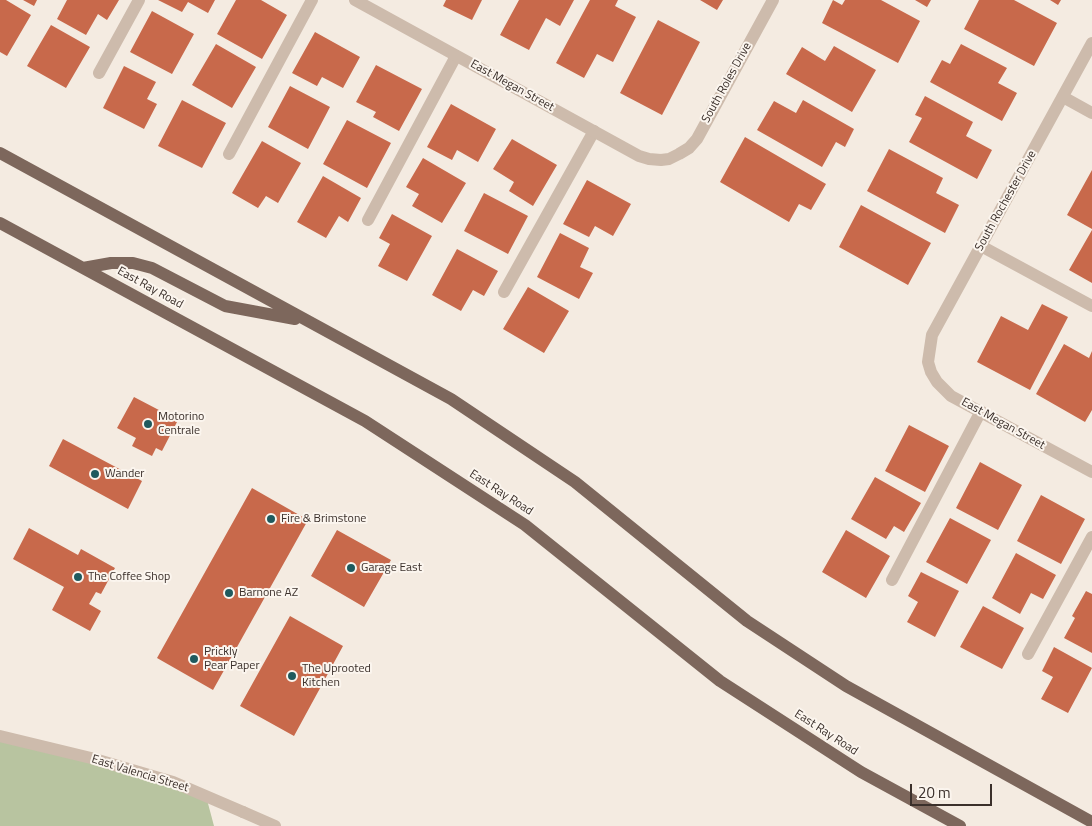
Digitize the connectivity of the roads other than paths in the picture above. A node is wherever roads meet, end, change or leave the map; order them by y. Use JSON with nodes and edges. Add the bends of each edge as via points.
{"nodes":[{"id":1,"x":139,"y":0,"type":"edge"},
{"id":2,"x":312,"y":0,"type":"edge"},
{"id":3,"x":355,"y":0,"type":"edge"},
{"id":4,"x":773,"y":0,"type":"edge"},
{"id":5,"x":1092,"y":43,"type":"edge"},
{"id":6,"x":456,"y":56,"type":"junction"},
{"id":7,"x":99,"y":73,"type":"dead end"},
{"id":8,"x":1063,"y":97,"type":"junction"},
{"id":9,"x":1092,"y":113,"type":"edge"},
{"id":10,"x":594,"y":131,"type":"junction"},
{"id":11,"x":0,"y":152,"type":"edge"},
{"id":12,"x":229,"y":154,"type":"dead end"},
{"id":13,"x":672,"y":158,"type":"joint"},
{"id":14,"x":368,"y":220,"type":"dead end"},
{"id":15,"x":0,"y":224,"type":"edge"},
{"id":16,"x":981,"y":246,"type":"junction"},
{"id":17,"x":84,"y":268,"type":"junction"},
{"id":18,"x":504,"y":292,"type":"dead end"},
{"id":19,"x":1092,"y":306,"type":"edge"},
{"id":20,"x":308,"y":322,"type":"junction"},
{"id":21,"x":928,"y":362,"type":"joint"},
{"id":22,"x":981,"y":411,"type":"junction"},
{"id":23,"x":1092,"y":472,"type":"edge"},
{"id":24,"x":1092,"y":536,"type":"edge"},
{"id":25,"x":892,"y":580,"type":"dead end"},
{"id":26,"x":1028,"y":654,"type":"dead end"},
{"id":27,"x":0,"y":736,"type":"edge"},
{"id":28,"x":1092,"y":822,"type":"edge"},
{"id":29,"x":275,"y":826,"type":"edge"},
{"id":30,"x":960,"y":826,"type":"edge"}],
"edges":[{"from":1,"to":7,"type":"street"},
{"from":2,"to":12,"type":"street"},
{"from":3,"to":6,"type":"street","name":"East Megan Street"},
{"from":4,"to":13,"type":"street","name":"South Roles Drive","via":[[697,139]]},
{"from":5,"to":8,"type":"street","name":"South Rochester Drive"},
{"from":6,"to":10,"type":"street","name":"East Megan Street"},
{"from":6,"to":14,"type":"street"},
{"from":8,"to":9,"type":"street"},
{"from":8,"to":16,"type":"street","name":"South Rochester Drive"},
{"from":10,"to":13,"type":"street","name":"East Megan Street","via":[[645,158]]},
{"from":10,"to":18,"type":"street"},
{"from":11,"to":20,"type":"main road"},
{"from":15,"to":17,"type":"main road","name":"East Ray Road"},
{"from":16,"to":19,"type":"street"},
{"from":16,"to":21,"type":"street","name":"South Rochester Drive","via":[[932,335]]},
{"from":17,"to":20,"type":"main road","via":[[133,263],[152,268],[225,306]]},
{"from":17,"to":30,"type":"main road","name":"East Ray Road","via":[[366,421],[525,525],[720,680],[861,772]]},
{"from":20,"to":28,"type":"main road","via":[[451,399],[575,482],[747,621],[846,686]]},
{"from":21,"to":22,"type":"street","name":"East Megan Street","via":[[939,386]]},
{"from":22,"to":23,"type":"street","name":"East Megan Street"},
{"from":22,"to":25,"type":"street"},
{"from":24,"to":26,"type":"street"},
{"from":27,"to":29,"type":"street","name":"East Valencia Street","via":[[173,782]]}]}
